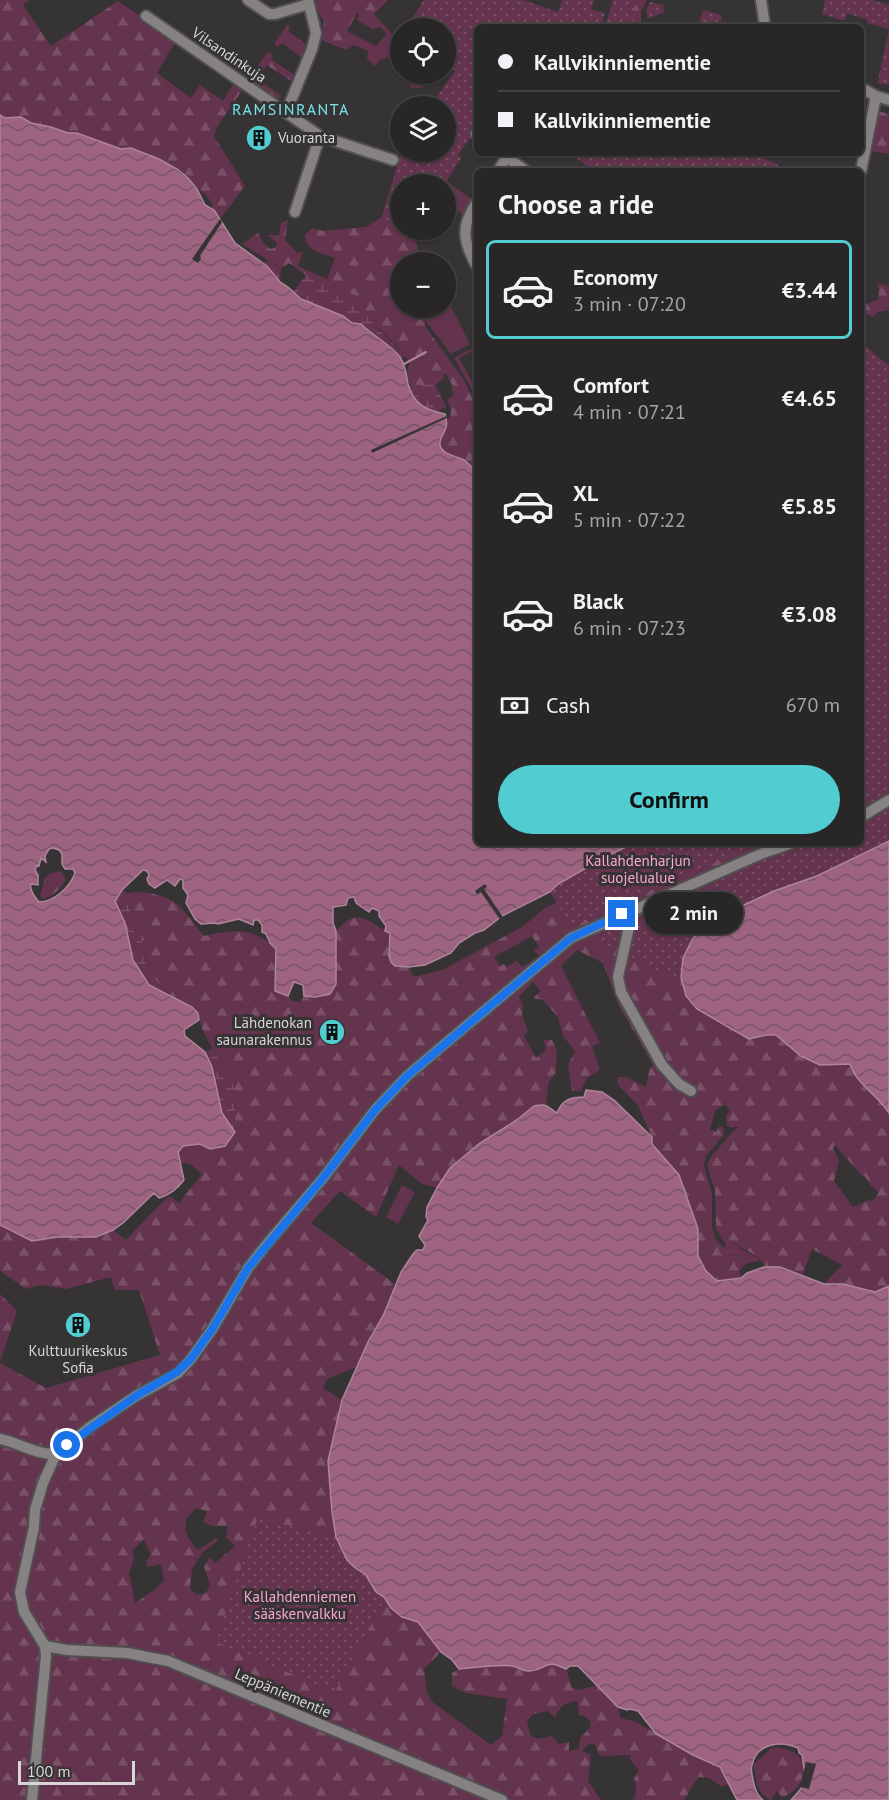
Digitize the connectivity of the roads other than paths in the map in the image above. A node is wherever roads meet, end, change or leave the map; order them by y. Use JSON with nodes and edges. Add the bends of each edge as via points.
{"nodes":[{"id":1,"x":248,"y":0,"type":"edge"},
{"id":2,"x":761,"y":0,"type":"edge"},
{"id":3,"x":309,"y":2,"type":"edge"},
{"id":4,"x":146,"y":16,"type":"dead end"},
{"id":5,"x":765,"y":24,"type":"edge"},
{"id":6,"x":864,"y":90,"type":"edge"},
{"id":7,"x":864,"y":95,"type":"edge"},
{"id":8,"x":876,"y":96,"type":"junction"},
{"id":9,"x":889,"y":100,"type":"edge"},
{"id":10,"x":286,"y":113,"type":"junction"},
{"id":11,"x":320,"y":136,"type":"junction"},
{"id":12,"x":505,"y":156,"type":"edge"},
{"id":13,"x":864,"y":156,"type":"edge"},
{"id":14,"x":390,"y":159,"type":"edge"},
{"id":15,"x":522,"y":168,"type":"edge"},
{"id":16,"x":474,"y":207,"type":"edge"},
{"id":17,"x":295,"y":212,"type":"dead end"},
{"id":18,"x":474,"y":260,"type":"edge"},
{"id":19,"x":889,"y":800,"type":"edge"},
{"id":20,"x":864,"y":815,"type":"edge"},
{"id":21,"x":783,"y":846,"type":"edge"},
{"id":22,"x":633,"y":909,"type":"junction"},
{"id":23,"x":691,"y":1091,"type":"dead end"},
{"id":24,"x":0,"y":1440,"type":"edge"},
{"id":25,"x":56,"y":1454,"type":"junction"},
{"id":26,"x":45,"y":1646,"type":"junction"},
{"id":27,"x":32,"y":1800,"type":"edge"},
{"id":28,"x":502,"y":1800,"type":"edge"}],
"edges":[{"from":1,"to":3,"type":"street","via":[[269,14]]},
{"from":2,"to":5,"type":"street"},
{"from":3,"to":10,"type":"street","via":[[315,37]]},
{"from":4,"to":10,"type":"street","name":"Vilsandinkuja"},
{"from":6,"to":8,"type":"street"},
{"from":7,"to":8,"type":"street"},
{"from":8,"to":9,"type":"street"},
{"from":8,"to":13,"type":"street"},
{"from":10,"to":11,"type":"street","name":"Vilsandinkuja"},
{"from":11,"to":14,"type":"street","name":"Vilsandinkuja"},
{"from":11,"to":17,"type":"street"},
{"from":12,"to":15,"type":"street"},
{"from":16,"to":18,"type":"street","via":[[467,219],[465,241]]},
{"from":19,"to":20,"type":"street"},
{"from":21,"to":22,"type":"street"},
{"from":22,"to":23,"type":"street","via":[[618,977],[621,992],[662,1065]]},
{"from":22,"to":25,"type":"street","via":[[571,938],[407,1076],[248,1268],[191,1359]]},
{"from":24,"to":25,"type":"street"},
{"from":25,"to":26,"type":"street","via":[[35,1510],[20,1592],[24,1612]]},
{"from":26,"to":27,"type":"street"},
{"from":26,"to":28,"type":"street","name":"Leppäniementie","via":[[127,1653],[168,1662]]}]}
